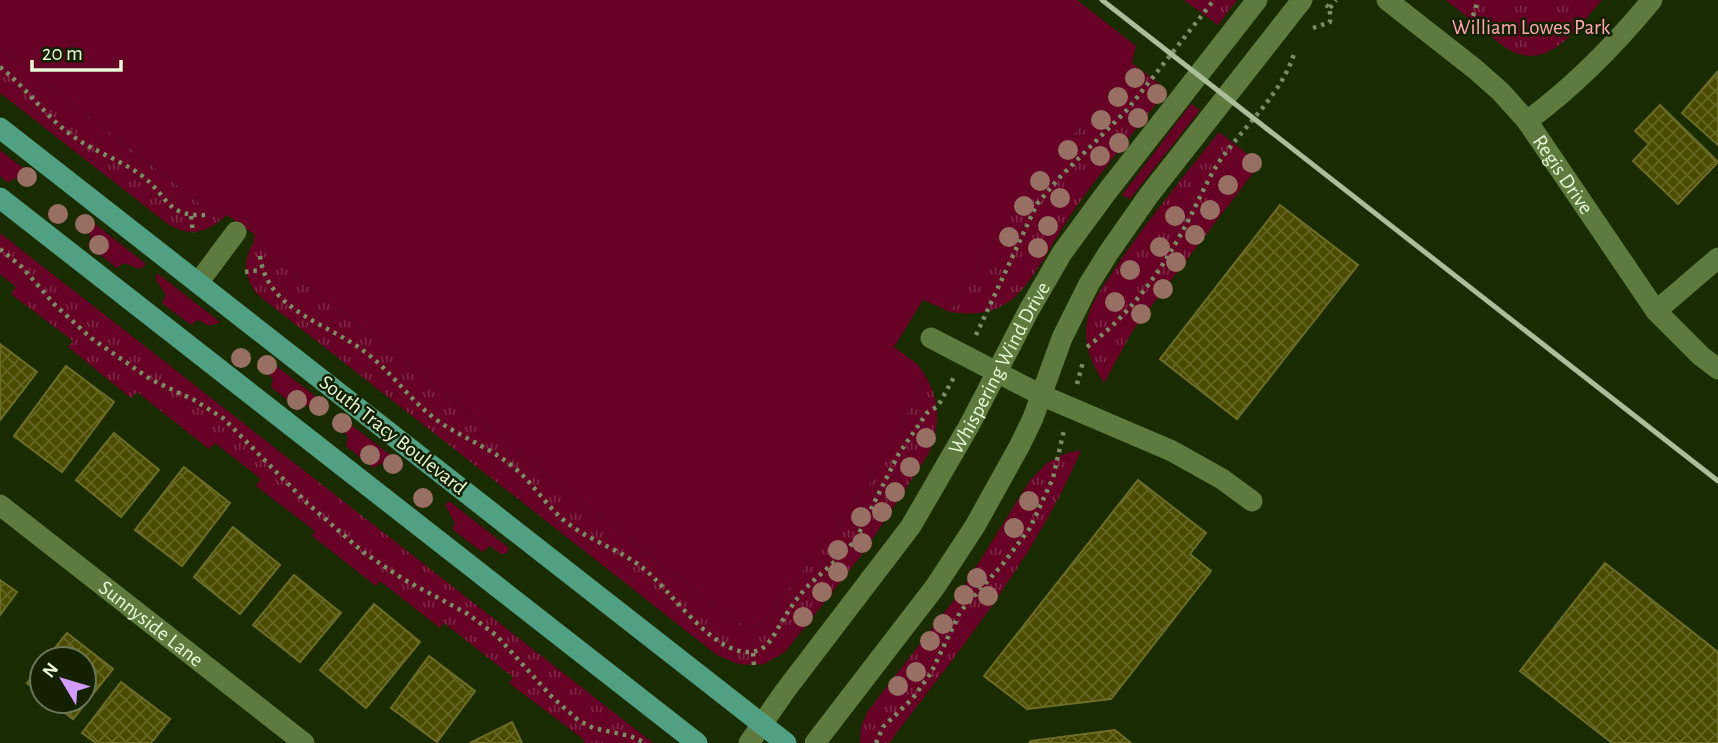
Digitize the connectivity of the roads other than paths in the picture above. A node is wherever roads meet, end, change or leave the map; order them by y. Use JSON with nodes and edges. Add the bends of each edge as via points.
{"nodes":[{"id":1,"x":1257,"y":0,"type":"edge"},
{"id":2,"x":1302,"y":0,"type":"edge"},
{"id":3,"x":1387,"y":0,"type":"edge"},
{"id":4,"x":1652,"y":0,"type":"edge"},
{"id":5,"x":1527,"y":121,"type":"junction"},
{"id":6,"x":0,"y":128,"type":"edge"},
{"id":7,"x":0,"y":198,"type":"edge"},
{"id":8,"x":236,"y":232,"type":"dead end"},
{"id":9,"x":1718,"y":258,"type":"edge"},
{"id":10,"x":198,"y":283,"type":"junction"},
{"id":11,"x":1656,"y":311,"type":"junction"},
{"id":12,"x":931,"y":338,"type":"dead end"},
{"id":13,"x":1718,"y":369,"type":"edge"},
{"id":14,"x":996,"y":374,"type":"junction"},
{"id":15,"x":1041,"y":395,"type":"junction"},
{"id":16,"x":1252,"y":501,"type":"dead end"},
{"id":17,"x":0,"y":505,"type":"edge"},
{"id":18,"x":762,"y":724,"type":"junction"},
{"id":19,"x":304,"y":743,"type":"edge"},
{"id":20,"x":697,"y":743,"type":"edge"},
{"id":21,"x":749,"y":743,"type":"edge"},
{"id":22,"x":786,"y":743,"type":"edge"},
{"id":23,"x":815,"y":743,"type":"edge"}],
"edges":[{"from":1,"to":14,"type":"street","name":"Whispering Wind Drive","via":[[1062,253]]},
{"from":2,"to":15,"type":"street","name":"Whispering Wind Drive","via":[[1109,252],[1075,310]]},
{"from":3,"to":5,"type":"street","name":"Regis Drive","via":[[1483,77]]},
{"from":4,"to":5,"type":"street","via":[[1590,70]]},
{"from":5,"to":11,"type":"street","name":"Regis Drive"},
{"from":6,"to":10,"type":"main road","name":"South Tracy Boulevard"},
{"from":7,"to":20,"type":"main road"},
{"from":8,"to":10,"type":"street"},
{"from":9,"to":11,"type":"street"},
{"from":10,"to":18,"type":"main road","name":"South Tracy Boulevard"},
{"from":11,"to":13,"type":"street","name":"Regis Drive"},
{"from":12,"to":14,"type":"street"},
{"from":14,"to":15,"type":"street"},
{"from":14,"to":18,"type":"street","name":"Whispering Wind Drive","via":[[911,526]]},
{"from":15,"to":16,"type":"street","via":[[1172,451]]},
{"from":15,"to":23,"type":"street","name":"Whispering Wind Drive","via":[[1007,471],[958,553]]},
{"from":17,"to":19,"type":"street","name":"Sunnyside Lane"},
{"from":18,"to":21,"type":"street","name":"Whispering Wind Drive"},
{"from":18,"to":22,"type":"main road","name":"South Tracy Boulevard"}]}
